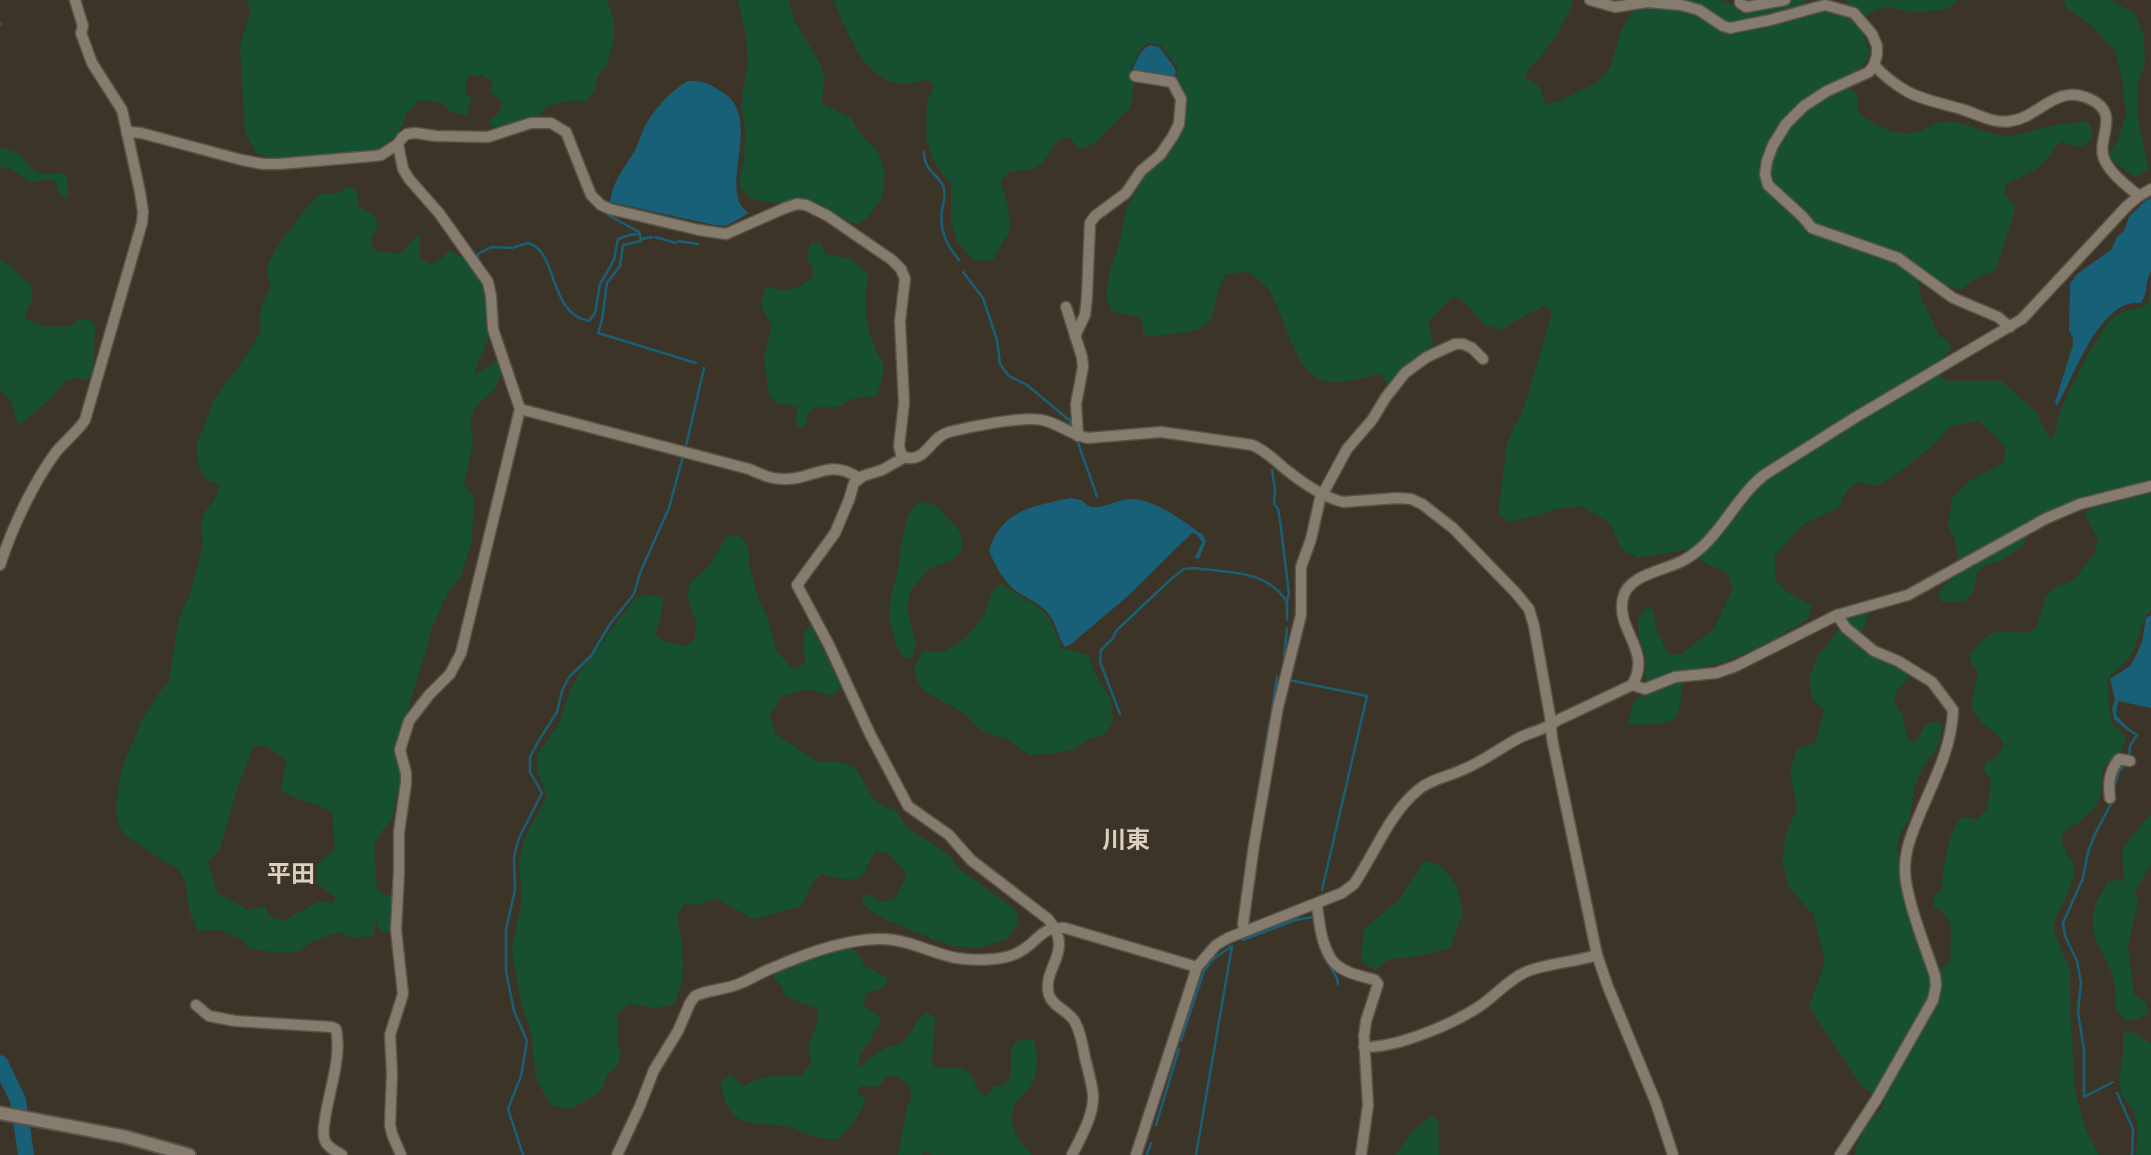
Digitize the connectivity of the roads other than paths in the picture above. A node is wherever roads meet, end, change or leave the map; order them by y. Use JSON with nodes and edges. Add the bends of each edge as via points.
{"nodes":[{"id":1,"x":75,"y":0,"type":"edge"},
{"id":2,"x":1590,"y":0,"type":"edge"},
{"id":3,"x":1740,"y":0,"type":"edge"},
{"id":4,"x":1785,"y":0,"type":"edge"},
{"id":5,"x":1832,"y":3,"type":"edge"},
{"id":6,"x":1874,"y":65,"type":"junction"},
{"id":7,"x":1135,"y":76,"type":"dead end"},
{"id":8,"x":127,"y":134,"type":"junction"},
{"id":9,"x":398,"y":144,"type":"junction"},
{"id":10,"x":2151,"y":189,"type":"edge"},
{"id":11,"x":2139,"y":196,"type":"junction"},
{"id":12,"x":1090,"y":211,"type":"dead end"},
{"id":13,"x":1090,"y":223,"type":"junction"},
{"id":14,"x":1066,"y":307,"type":"dead end"},
{"id":15,"x":2010,"y":327,"type":"junction"},
{"id":16,"x":1075,"y":336,"type":"junction"},
{"id":17,"x":1483,"y":359,"type":"dead end"},
{"id":18,"x":520,"y":409,"type":"junction"},
{"id":19,"x":1078,"y":436,"type":"junction"},
{"id":20,"x":905,"y":457,"type":"junction"},
{"id":21,"x":859,"y":478,"type":"junction"},
{"id":22,"x":2151,"y":486,"type":"edge"},
{"id":23,"x":1323,"y":493,"type":"junction"},
{"id":24,"x":0,"y":565,"type":"edge"},
{"id":25,"x":1837,"y":615,"type":"junction"},
{"id":26,"x":1632,"y":685,"type":"junction"},
{"id":27,"x":1550,"y":726,"type":"junction"},
{"id":28,"x":2130,"y":761,"type":"dead end"},
{"id":29,"x":2110,"y":798,"type":"dead end"},
{"id":30,"x":1316,"y":904,"type":"junction"},
{"id":31,"x":1055,"y":928,"type":"junction"},
{"id":32,"x":1245,"y":931,"type":"junction"},
{"id":33,"x":1597,"y":955,"type":"junction"},
{"id":34,"x":1196,"y":967,"type":"junction"},
{"id":35,"x":196,"y":1005,"type":"dead end"},
{"id":36,"x":1364,"y":1047,"type":"junction"},
{"id":37,"x":0,"y":1113,"type":"edge"},
{"id":38,"x":189,"y":1155,"type":"edge"},
{"id":39,"x":342,"y":1155,"type":"edge"},
{"id":40,"x":401,"y":1155,"type":"edge"},
{"id":41,"x":617,"y":1155,"type":"edge"},
{"id":42,"x":1072,"y":1155,"type":"edge"},
{"id":43,"x":1136,"y":1155,"type":"edge"},
{"id":44,"x":1361,"y":1155,"type":"edge"},
{"id":45,"x":1672,"y":1155,"type":"edge"},
{"id":46,"x":1840,"y":1155,"type":"edge"}],
"edges":[{"from":1,"to":8,"type":"street","via":[[86,47],[122,110]]},
{"from":2,"to":5,"type":"street","via":[[1615,7],[1647,2],[1681,5],[1730,28]]},
{"from":3,"to":4,"type":"street","via":[[1746,7]]},
{"from":5,"to":6,"type":"street","via":[[1854,13],[1872,34],[1877,46]]},
{"from":6,"to":11,"type":"street","via":[[1908,92],[1992,121],[2020,120],[2065,95],[2091,99],[2106,114],[2105,162]]},
{"from":6,"to":15,"type":"street","via":[[1869,72],[1827,90],[1786,124],[1767,161],[1768,185],[1812,228],[1898,258],[1954,298]]},
{"from":7,"to":13,"type":"street","via":[[1172,82],[1181,99],[1179,124],[1160,155]]},
{"from":8,"to":9,"type":"street","via":[[141,133],[264,164],[381,155]]},
{"from":8,"to":24,"type":"street","via":[[142,223],[88,409],[80,428],[48,464],[13,527]]},
{"from":9,"to":18,"type":"street","via":[[409,179],[488,282],[494,329]]},
{"from":9,"to":20,"type":"street","via":[[407,134],[480,138],[531,123],[551,123],[566,132],[592,195],[610,209],[726,234],[797,204],[822,212],[879,249],[904,274],[900,333],[904,403],[899,446]]},
{"from":10,"to":11,"type":"street"},
{"from":11,"to":15,"type":"street"},
{"from":12,"to":13,"type":"street"},
{"from":13,"to":16,"type":"street","via":[[1085,315]]},
{"from":14,"to":16,"type":"street"},
{"from":15,"to":26,"type":"street","via":[[1764,475],[1698,551],[1631,583],[1622,612],[1638,654]]},
{"from":16,"to":19,"type":"street","via":[[1083,367],[1076,404]]},
{"from":17,"to":23,"type":"street","via":[[1472,348],[1455,344],[1427,356],[1405,373],[1346,449]]},
{"from":18,"to":21,"type":"street","via":[[749,469],[764,477],[790,479],[829,469]]},
{"from":18,"to":40,"type":"street","via":[[461,653],[450,674],[409,721],[400,750],[406,783],[398,842],[396,930],[403,994],[390,1042],[390,1125]]},
{"from":19,"to":20,"type":"street","via":[[1048,422],[1028,419],[951,432],[933,441],[918,458]]},
{"from":19,"to":23,"type":"street","via":[[1161,432],[1252,445]]},
{"from":20,"to":21,"type":"street"},
{"from":21,"to":31,"type":"street","via":[[835,533],[797,585],[908,806],[949,835],[971,860]]},
{"from":22,"to":25,"type":"street","via":[[2080,504],[1908,595]]},
{"from":23,"to":27,"type":"street","via":[[1343,502],[1411,499],[1434,512],[1516,593],[1529,609],[1534,626]]},
{"from":23,"to":32,"type":"street","via":[[1301,567],[1301,615],[1276,719],[1254,845]]},
{"from":25,"to":26,"type":"street","via":[[1716,673],[1675,677],[1645,689]]},
{"from":25,"to":46,"type":"street","via":[[1874,651],[1932,682],[1953,710],[1950,740],[1913,831],[1904,869],[1935,976],[1933,1000]]},
{"from":26,"to":27,"type":"street"},
{"from":27,"to":30,"type":"street","via":[[1418,790],[1396,815],[1354,884]]},
{"from":27,"to":33,"type":"street"},
{"from":28,"to":29,"type":"street","via":[[2119,759],[2111,769]]},
{"from":30,"to":32,"type":"street"},
{"from":30,"to":36,"type":"street","via":[[1321,936],[1340,970],[1378,984],[1366,1021]]},
{"from":31,"to":34,"type":"street"},
{"from":31,"to":41,"type":"street","via":[[1041,932],[1012,955],[996,959],[957,958],[892,939],[856,940],[695,996],[654,1070]]},
{"from":31,"to":42,"type":"street","via":[[1060,943],[1049,996],[1070,1014],[1080,1034],[1093,1099]]},
{"from":32,"to":34,"type":"street","via":[[1216,945]]},
{"from":33,"to":36,"type":"street","via":[[1528,971],[1451,1024]]},
{"from":33,"to":45,"type":"street"},
{"from":34,"to":43,"type":"street"},
{"from":35,"to":39,"type":"street","via":[[209,1016],[235,1021],[336,1029],[324,1131],[328,1147]]},
{"from":36,"to":44,"type":"street","via":[[1368,1105]]},
{"from":37,"to":38,"type":"main road","via":[[126,1136]]}]}
